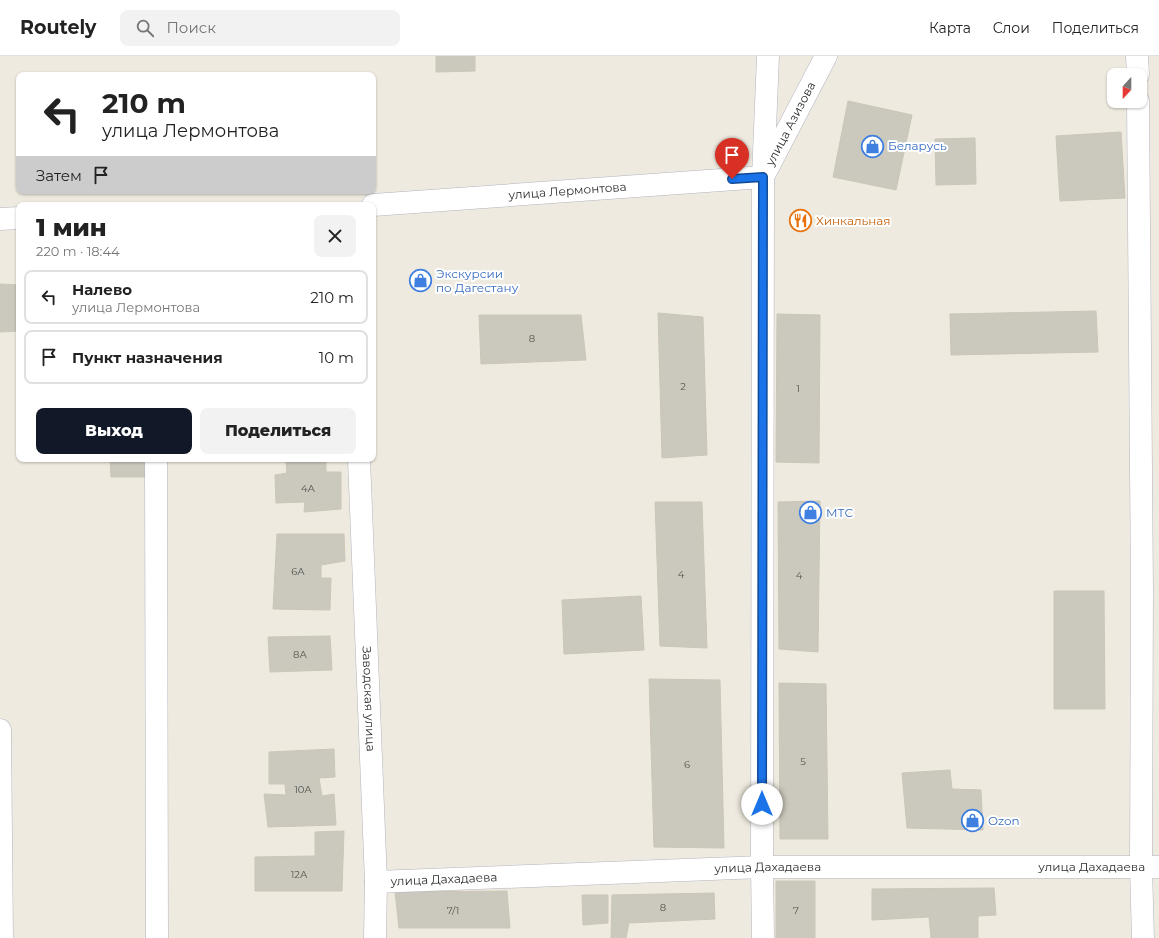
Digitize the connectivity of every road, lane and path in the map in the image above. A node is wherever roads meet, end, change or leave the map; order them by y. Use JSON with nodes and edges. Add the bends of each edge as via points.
{"nodes":[{"id":1,"x":768,"y":56,"type":"edge"},
{"id":2,"x":826,"y":56,"type":"edge"},
{"id":3,"x":1137,"y":56,"type":"edge"},
{"id":4,"x":1138,"y":68,"type":"edge"},
{"id":5,"x":1138,"y":108,"type":"edge"},
{"id":6,"x":763,"y":177,"type":"junction"},
{"id":7,"x":376,"y":205,"type":"edge"},
{"id":8,"x":16,"y":218,"type":"edge"},
{"id":9,"x":0,"y":219,"type":"edge"},
{"id":10,"x":156,"y":462,"type":"edge"},
{"id":11,"x":360,"y":462,"type":"edge"},
{"id":12,"x":0,"y":730,"type":"edge"},
{"id":13,"x":762,"y":867,"type":"junction"},
{"id":14,"x":1150,"y":867,"type":"edge"},
{"id":15,"x":376,"y":882,"type":"junction"},
{"id":16,"x":2,"y":938,"type":"edge"},
{"id":17,"x":157,"y":938,"type":"edge"},
{"id":18,"x":375,"y":938,"type":"edge"},
{"id":19,"x":763,"y":938,"type":"edge"},
{"id":20,"x":1143,"y":938,"type":"edge"}],
"edges":[{"from":1,"to":6,"type":"street"},
{"from":2,"to":6,"type":"street","name":"улица Азизова"},
{"from":3,"to":4,"type":"street"},
{"from":5,"to":14,"type":"street","via":[[1142,591]]},
{"from":6,"to":7,"type":"street","name":"улица Лермонтова"},
{"from":6,"to":13,"type":"street","name":"улица Азизова"},
{"from":8,"to":9,"type":"street"},
{"from":10,"to":17,"type":"street"},
{"from":11,"to":15,"type":"street","name":"Заводская улица"},
{"from":12,"to":16,"type":"street"},
{"from":13,"to":14,"type":"street","name":"улица Дахадаева"},
{"from":13,"to":15,"type":"street","name":"улица Дахадаева"},
{"from":13,"to":19,"type":"street","name":"улица Азизова"},
{"from":14,"to":20,"type":"street"},
{"from":15,"to":18,"type":"street","name":"Заводская улица"}]}
